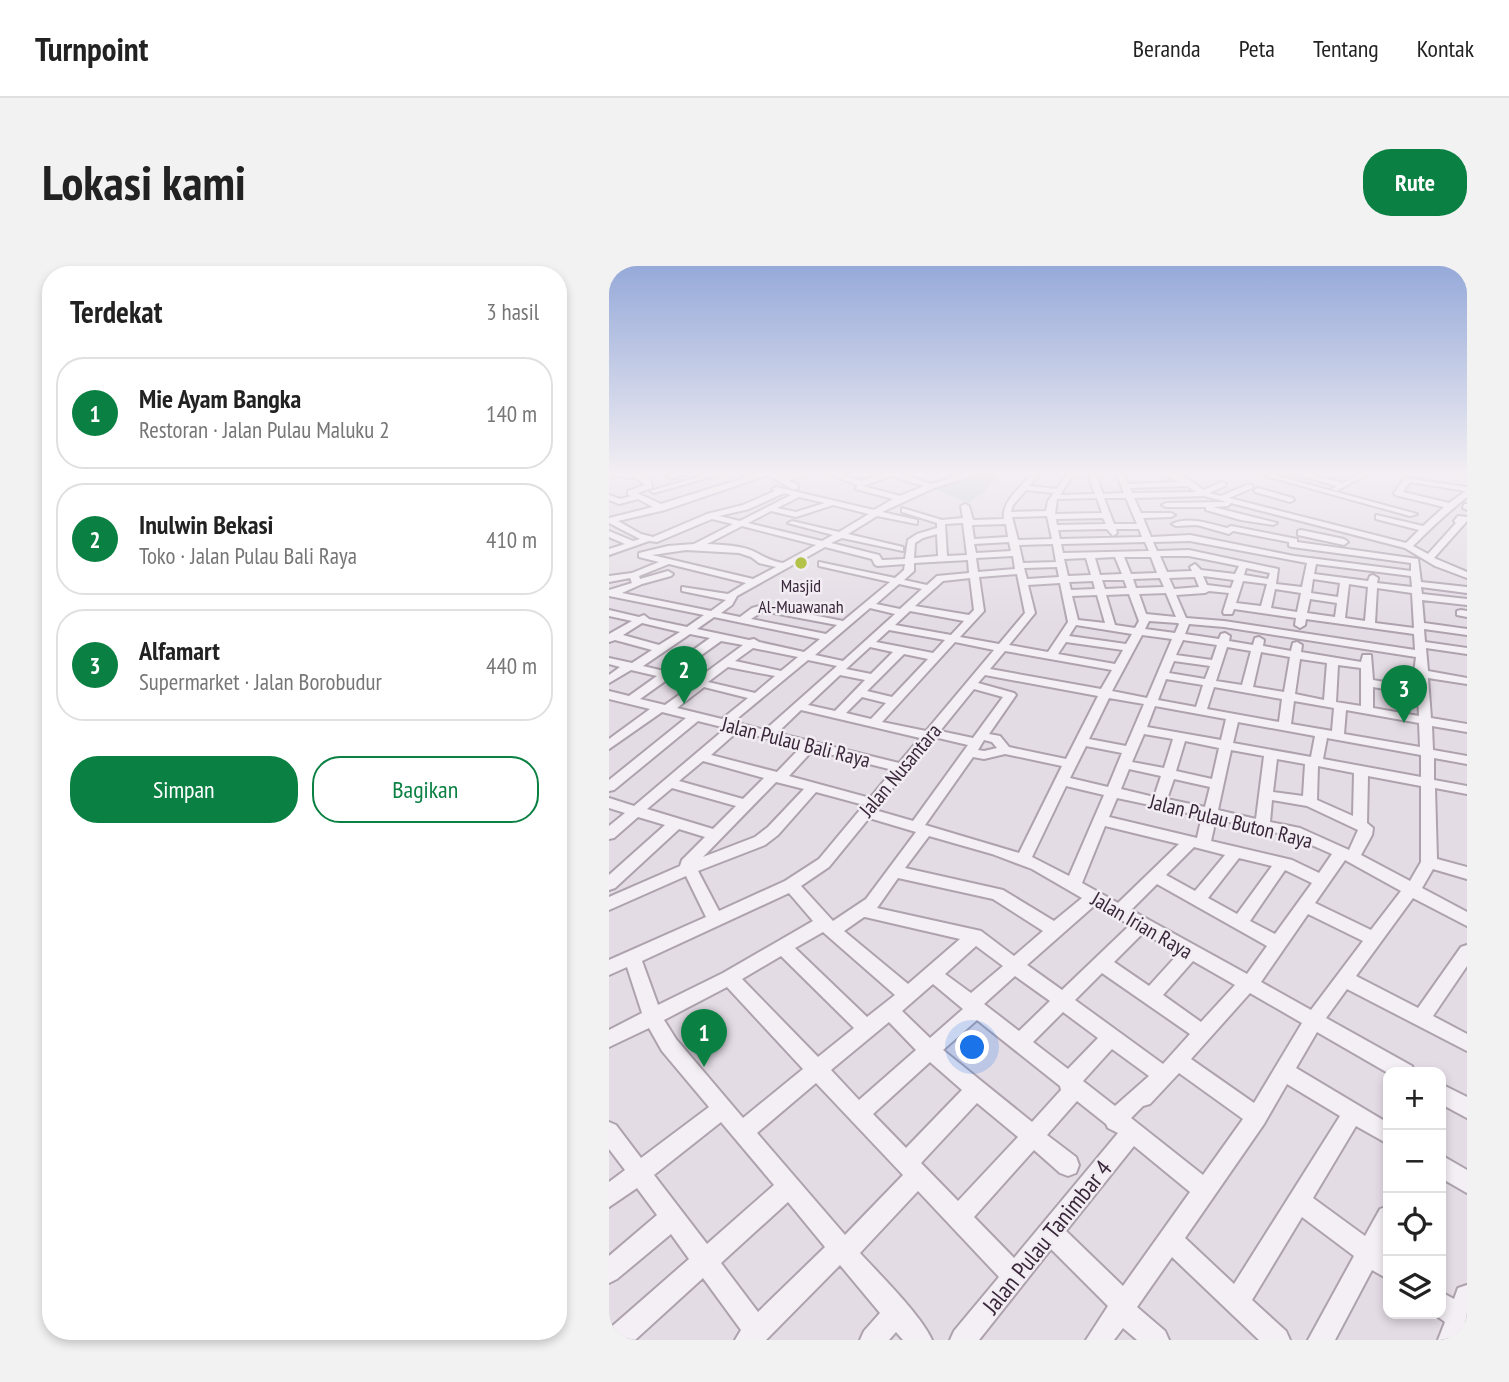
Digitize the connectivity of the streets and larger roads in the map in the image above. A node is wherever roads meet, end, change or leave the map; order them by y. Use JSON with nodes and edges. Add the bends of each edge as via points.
{"nodes":[{"id":1,"x":612,"y":522,"type":"edge"},
{"id":2,"x":696,"y":522,"type":"edge"},
{"id":3,"x":734,"y":522,"type":"edge"},
{"id":4,"x":746,"y":522,"type":"edge"},
{"id":5,"x":779,"y":522,"type":"edge"},
{"id":6,"x":805,"y":522,"type":"edge"},
{"id":7,"x":862,"y":522,"type":"edge"},
{"id":8,"x":931,"y":522,"type":"edge"},
{"id":9,"x":963,"y":522,"type":"edge"},
{"id":10,"x":969,"y":522,"type":"edge"},
{"id":11,"x":1009,"y":522,"type":"edge"},
{"id":12,"x":1052,"y":522,"type":"edge"},
{"id":13,"x":1081,"y":522,"type":"edge"},
{"id":14,"x":1110,"y":522,"type":"edge"},
{"id":15,"x":1134,"y":522,"type":"edge"},
{"id":16,"x":1140,"y":522,"type":"edge"},
{"id":17,"x":1175,"y":522,"type":"edge"},
{"id":18,"x":1190,"y":522,"type":"edge"},
{"id":19,"x":1237,"y":522,"type":"edge"},
{"id":20,"x":1267,"y":522,"type":"edge"},
{"id":21,"x":1309,"y":522,"type":"joint"},
{"id":22,"x":1399,"y":522,"type":"edge"},
{"id":23,"x":1435,"y":522,"type":"edge"},
{"id":24,"x":1462,"y":522,"type":"edge"},
{"id":25,"x":1196,"y":523,"type":"joint"},
{"id":26,"x":1210,"y":523,"type":"joint"},
{"id":27,"x":1273,"y":523,"type":"joint"},
{"id":28,"x":742,"y":524,"type":"junction"},
{"id":29,"x":1406,"y":524,"type":"junction"},
{"id":30,"x":941,"y":526,"type":"junction"},
{"id":31,"x":1111,"y":526,"type":"junction"},
{"id":32,"x":1083,"y":527,"type":"junction"},
{"id":33,"x":761,"y":528,"type":"junction"},
{"id":34,"x":1053,"y":528,"type":"junction"},
{"id":35,"x":1230,"y":529,"type":"junction"},
{"id":36,"x":1427,"y":530,"type":"junction"},
{"id":37,"x":628,"y":531,"type":"junction"},
{"id":38,"x":1355,"y":532,"type":"junction"},
{"id":39,"x":1301,"y":533,"type":"junction"},
{"id":40,"x":843,"y":534,"type":"junction"},
{"id":41,"x":1262,"y":535,"type":"junction"},
{"id":42,"x":610,"y":536,"type":"edge"},
{"id":43,"x":1386,"y":536,"type":"junction"},
{"id":44,"x":1183,"y":539,"type":"junction"},
{"id":45,"x":646,"y":540,"type":"junction"},
{"id":46,"x":1116,"y":540,"type":"junction"},
{"id":47,"x":1148,"y":540,"type":"junction"},
{"id":48,"x":870,"y":541,"type":"junction"},
{"id":49,"x":1096,"y":541,"type":"junction"},
{"id":50,"x":971,"y":542,"type":"junction"},
{"id":51,"x":1056,"y":542,"type":"junction"},
{"id":52,"x":1217,"y":543,"type":"junction"},
{"id":53,"x":1293,"y":543,"type":"junction"},
{"id":54,"x":632,"y":544,"type":"junction"},
{"id":55,"x":824,"y":544,"type":"junction"},
{"id":56,"x":1330,"y":544,"type":"junction"},
{"id":57,"x":1408,"y":546,"type":"junction"},
{"id":58,"x":695,"y":547,"type":"junction"},
{"id":59,"x":900,"y":549,"type":"dead end"},
{"id":60,"x":1356,"y":549,"type":"junction"},
{"id":61,"x":814,"y":550,"type":"junction"},
{"id":62,"x":1248,"y":550,"type":"junction"},
{"id":63,"x":609,"y":552,"type":"edge"},
{"id":64,"x":1188,"y":553,"type":"junction"},
{"id":65,"x":1153,"y":554,"type":"junction"},
{"id":66,"x":1095,"y":555,"type":"junction"},
{"id":67,"x":1119,"y":555,"type":"junction"},
{"id":68,"x":1385,"y":555,"type":"junction"},
{"id":69,"x":853,"y":556,"type":"junction"},
{"id":70,"x":973,"y":556,"type":"junction"},
{"id":71,"x":1281,"y":557,"type":"junction"},
{"id":72,"x":1213,"y":558,"type":"junction"},
{"id":73,"x":943,"y":559,"type":"junction"},
{"id":74,"x":1018,"y":559,"type":"junction"},
{"id":75,"x":1060,"y":560,"type":"junction"},
{"id":76,"x":1430,"y":560,"type":"junction"},
{"id":77,"x":668,"y":561,"type":"junction"},
{"id":78,"x":1312,"y":561,"type":"junction"},
{"id":79,"x":912,"y":562,"type":"junction"},
{"id":80,"x":822,"y":564,"type":"dead end"},
{"id":81,"x":1244,"y":565,"type":"junction"},
{"id":82,"x":784,"y":566,"type":"junction"},
{"id":83,"x":1358,"y":567,"type":"junction"},
{"id":84,"x":1372,"y":569,"type":"junction"},
{"id":85,"x":1275,"y":571,"type":"junction"},
{"id":86,"x":1200,"y":573,"type":"junction"},
{"id":87,"x":668,"y":574,"type":"dead end"},
{"id":88,"x":975,"y":574,"type":"junction"},
{"id":89,"x":1466,"y":574,"type":"edge"},
{"id":90,"x":1163,"y":576,"type":"junction"},
{"id":91,"x":1309,"y":576,"type":"junction"},
{"id":92,"x":1127,"y":577,"type":"junction"},
{"id":93,"x":1239,"y":577,"type":"junction"},
{"id":94,"x":1097,"y":578,"type":"junction"},
{"id":95,"x":609,"y":579,"type":"edge"},
{"id":96,"x":636,"y":579,"type":"junction"},
{"id":97,"x":1065,"y":579,"type":"junction"},
{"id":98,"x":753,"y":582,"type":"junction"},
{"id":99,"x":895,"y":582,"type":"junction"},
{"id":100,"x":1345,"y":582,"type":"junction"},
{"id":101,"x":1272,"y":584,"type":"junction"},
{"id":102,"x":1416,"y":584,"type":"junction"},
{"id":103,"x":1373,"y":586,"type":"junction"},
{"id":104,"x":929,"y":588,"type":"junction"},
{"id":105,"x":685,"y":589,"type":"dead end"},
{"id":106,"x":1204,"y":589,"type":"junction"},
{"id":107,"x":1467,"y":590,"type":"edge"},
{"id":108,"x":1132,"y":591,"type":"junction"},
{"id":109,"x":1170,"y":591,"type":"junction"},
{"id":110,"x":698,"y":592,"type":"junction"},
{"id":111,"x":1101,"y":592,"type":"junction"},
{"id":112,"x":1235,"y":592,"type":"junction"},
{"id":113,"x":1068,"y":593,"type":"junction"},
{"id":114,"x":1306,"y":593,"type":"junction"},
{"id":115,"x":610,"y":594,"type":"edge"},
{"id":116,"x":731,"y":598,"type":"junction"},
{"id":117,"x":1342,"y":601,"type":"junction"},
{"id":118,"x":669,"y":606,"type":"junction"},
{"id":119,"x":868,"y":606,"type":"junction"},
{"id":120,"x":1230,"y":606,"type":"junction"},
{"id":121,"x":1464,"y":607,"type":"edge"},
{"id":122,"x":904,"y":609,"type":"junction"},
{"id":123,"x":1265,"y":610,"type":"junction"},
{"id":124,"x":610,"y":614,"type":"edge"},
{"id":125,"x":797,"y":614,"type":"junction"},
{"id":126,"x":711,"y":615,"type":"junction"},
{"id":127,"x":1302,"y":616,"type":"junction"},
{"id":128,"x":1143,"y":617,"type":"junction"},
{"id":129,"x":1183,"y":618,"type":"junction"},
{"id":130,"x":639,"y":620,"type":"junction"},
{"id":131,"x":972,"y":620,"type":"junction"},
{"id":132,"x":741,"y":621,"type":"junction"},
{"id":133,"x":1339,"y":621,"type":"junction"},
{"id":134,"x":1073,"y":622,"type":"junction"},
{"id":135,"x":845,"y":624,"type":"junction"},
{"id":136,"x":1226,"y":624,"type":"junction"},
{"id":137,"x":1368,"y":625,"type":"junction"},
{"id":138,"x":886,"y":626,"type":"junction"},
{"id":139,"x":776,"y":628,"type":"junction"},
{"id":140,"x":1111,"y":628,"type":"junction"},
{"id":141,"x":1261,"y":629,"type":"junction"},
{"id":142,"x":688,"y":631,"type":"junction"},
{"id":143,"x":1138,"y":632,"type":"junction"},
{"id":144,"x":1467,"y":632,"type":"edge"},
{"id":145,"x":1298,"y":635,"type":"junction"},
{"id":146,"x":719,"y":637,"type":"junction"},
{"id":147,"x":1178,"y":637,"type":"junction"},
{"id":148,"x":611,"y":638,"type":"edge"},
{"id":149,"x":829,"y":638,"type":"junction"},
{"id":150,"x":1062,"y":638,"type":"junction"},
{"id":151,"x":953,"y":639,"type":"junction"},
{"id":152,"x":1418,"y":639,"type":"junction"},
{"id":153,"x":1223,"y":642,"type":"junction"},
{"id":154,"x":867,"y":643,"type":"junction"},
{"id":155,"x":750,"y":644,"type":"junction"},
{"id":156,"x":1366,"y":646,"type":"junction"},
{"id":157,"x":1003,"y":648,"type":"junction"},
{"id":158,"x":1129,"y":648,"type":"junction"},
{"id":159,"x":1257,"y":648,"type":"junction"},
{"id":160,"x":662,"y":649,"type":"junction"},
{"id":161,"x":901,"y":650,"type":"junction"},
{"id":162,"x":1467,"y":651,"type":"edge"},
{"id":163,"x":1295,"y":655,"type":"junction"},
{"id":164,"x":807,"y":656,"type":"junction"},
{"id":165,"x":1051,"y":656,"type":"junction"},
{"id":166,"x":936,"y":657,"type":"junction"},
{"id":167,"x":1171,"y":657,"type":"junction"},
{"id":168,"x":609,"y":661,"type":"edge"},
{"id":169,"x":1333,"y":661,"type":"junction"},
{"id":170,"x":726,"y":663,"type":"junction"},
{"id":171,"x":1217,"y":664,"type":"junction"},
{"id":172,"x":1367,"y":666,"type":"junction"},
{"id":173,"x":631,"y":667,"type":"junction"},
{"id":174,"x":839,"y":668,"type":"junction"},
{"id":175,"x":1119,"y":668,"type":"junction"},
{"id":176,"x":1420,"y":673,"type":"junction"},
{"id":177,"x":666,"y":675,"type":"junction"},
{"id":178,"x":784,"y":675,"type":"junction"},
{"id":179,"x":1163,"y":675,"type":"junction"},
{"id":180,"x":873,"y":678,"type":"junction"},
{"id":181,"x":976,"y":679,"type":"junction"},
{"id":182,"x":609,"y":680,"type":"edge"},
{"id":183,"x":1467,"y":681,"type":"edge"},
{"id":184,"x":1367,"y":682,"type":"junction"},
{"id":185,"x":700,"y":683,"type":"junction"},
{"id":186,"x":1210,"y":684,"type":"junction"},
{"id":187,"x":1247,"y":690,"type":"junction"},
{"id":188,"x":1422,"y":692,"type":"junction"},
{"id":189,"x":859,"y":693,"type":"junction"},
{"id":190,"x":1105,"y":693,"type":"junction"},
{"id":191,"x":758,"y":697,"type":"junction"},
{"id":192,"x":1288,"y":697,"type":"junction"},
{"id":193,"x":616,"y":699,"type":"edge"},
{"id":194,"x":893,"y":701,"type":"junction"},
{"id":195,"x":1151,"y":702,"type":"junction"},
{"id":196,"x":797,"y":706,"type":"junction"},
{"id":197,"x":1335,"y":706,"type":"junction"},
{"id":198,"x":663,"y":709,"type":"junction"},
{"id":199,"x":1201,"y":710,"type":"junction"},
{"id":200,"x":1367,"y":711,"type":"junction"},
{"id":201,"x":837,"y":716,"type":"junction"},
{"id":202,"x":1233,"y":716,"type":"junction"},
{"id":203,"x":695,"y":717,"type":"junction"},
{"id":204,"x":1423,"y":720,"type":"junction"},
{"id":205,"x":873,"y":724,"type":"junction"},
{"id":206,"x":730,"y":725,"type":"junction"},
{"id":207,"x":1284,"y":726,"type":"junction"},
{"id":208,"x":1467,"y":728,"type":"edge"},
{"id":209,"x":1139,"y":729,"type":"junction"},
{"id":210,"x":1322,"y":733,"type":"junction"},
{"id":211,"x":615,"y":734,"type":"edge"},
{"id":212,"x":930,"y":734,"type":"junction"},
{"id":213,"x":767,"y":735,"type":"junction"},
{"id":214,"x":1338,"y":736,"type":"junction"},
{"id":215,"x":1180,"y":737,"type":"junction"},
{"id":216,"x":1081,"y":741,"type":"junction"},
{"id":217,"x":977,"y":744,"type":"junction"},
{"id":218,"x":609,"y":745,"type":"edge"},
{"id":219,"x":810,"y":745,"type":"junction"},
{"id":220,"x":1225,"y":746,"type":"junction"},
{"id":221,"x":1006,"y":750,"type":"junction"},
{"id":222,"x":1427,"y":752,"type":"junction"},
{"id":223,"x":1271,"y":755,"type":"junction"},
{"id":224,"x":701,"y":756,"type":"junction"},
{"id":225,"x":1127,"y":758,"type":"junction"},
{"id":226,"x":1467,"y":760,"type":"edge"},
{"id":227,"x":1314,"y":763,"type":"junction"},
{"id":228,"x":1070,"y":764,"type":"junction"},
{"id":229,"x":901,"y":768,"type":"junction"},
{"id":230,"x":1361,"y":770,"type":"junction"},
{"id":231,"x":1168,"y":774,"type":"junction"},
{"id":232,"x":776,"y":777,"type":"junction"},
{"id":233,"x":1062,"y":781,"type":"junction"},
{"id":234,"x":670,"y":783,"type":"junction"},
{"id":235,"x":1427,"y":783,"type":"junction"},
{"id":236,"x":1216,"y":784,"type":"junction"},
{"id":237,"x":609,"y":788,"type":"edge"},
{"id":238,"x":812,"y":788,"type":"junction"},
{"id":239,"x":1467,"y":790,"type":"edge"},
{"id":240,"x":1112,"y":793,"type":"junction"},
{"id":241,"x":1266,"y":794,"type":"junction"},
{"id":242,"x":1310,"y":802,"type":"junction"},
{"id":243,"x":609,"y":803,"type":"edge"},
{"id":244,"x":745,"y":804,"type":"junction"},
{"id":245,"x":1159,"y":804,"type":"junction"},
{"id":246,"x":868,"y":807,"type":"junction"},
{"id":247,"x":636,"y":811,"type":"junction"},
{"id":248,"x":1209,"y":815,"type":"junction"},
{"id":249,"x":1100,"y":820,"type":"junction"},
{"id":250,"x":676,"y":823,"type":"junction"},
{"id":251,"x":1360,"y":825,"type":"junction"},
{"id":252,"x":1262,"y":826,"type":"junction"},
{"id":253,"x":921,"y":828,"type":"junction"},
{"id":254,"x":609,"y":834,"type":"edge"},
{"id":255,"x":716,"y":835,"type":"junction"},
{"id":256,"x":1197,"y":843,"type":"junction"},
{"id":257,"x":1235,"y":852,"type":"junction"},
{"id":258,"x":1347,"y":855,"type":"junction"},
{"id":259,"x":1024,"y":858,"type":"junction"},
{"id":260,"x":1429,"y":862,"type":"junction"},
{"id":261,"x":1282,"y":863,"type":"junction"},
{"id":262,"x":688,"y":869,"type":"junction"},
{"id":263,"x":895,"y":872,"type":"junction"},
{"id":264,"x":1467,"y":873,"type":"edge"},
{"id":265,"x":1156,"y":876,"type":"junction"},
{"id":266,"x":612,"y":878,"type":"edge"},
{"id":267,"x":1321,"y":881,"type":"junction"},
{"id":268,"x":791,"y":885,"type":"junction"},
{"id":269,"x":1073,"y":885,"type":"junction"},
{"id":270,"x":1411,"y":890,"type":"junction"},
{"id":271,"x":1093,"y":897,"type":"junction"},
{"id":272,"x":1198,"y":899,"type":"junction"},
{"id":273,"x":609,"y":904,"type":"edge"},
{"id":274,"x":1305,"y":905,"type":"junction"},
{"id":275,"x":866,"y":911,"type":"junction"},
{"id":276,"x":1119,"y":912,"type":"junction"},
{"id":277,"x":715,"y":919,"type":"junction"},
{"id":278,"x":1467,"y":920,"type":"edge"},
{"id":279,"x":1240,"y":922,"type":"junction"},
{"id":280,"x":1141,"y":925,"type":"junction"},
{"id":281,"x":829,"y":926,"type":"junction"},
{"id":282,"x":1055,"y":930,"type":"junction"},
{"id":283,"x":975,"y":936,"type":"junction"},
{"id":284,"x":1373,"y":939,"type":"junction"},
{"id":285,"x":1278,"y":944,"type":"junction"},
{"id":286,"x":784,"y":948,"type":"junction"},
{"id":287,"x":1191,"y":952,"type":"junction"},
{"id":288,"x":632,"y":957,"type":"junction"},
{"id":289,"x":1465,"y":960,"type":"edge"},
{"id":290,"x":1101,"y":964,"type":"junction"},
{"id":291,"x":1015,"y":966,"type":"junction"},
{"id":292,"x":609,"y":968,"type":"edge"},
{"id":293,"x":933,"y":974,"type":"junction"},
{"id":294,"x":729,"y":978,"type":"junction"},
{"id":295,"x":1343,"y":978,"type":"junction"},
{"id":296,"x":1248,"y":984,"type":"junction"},
{"id":297,"x":908,"y":995,"type":"junction"},
{"id":298,"x":1150,"y":997,"type":"junction"},
{"id":299,"x":1062,"y":1000,"type":"junction"},
{"id":300,"x":974,"y":1006,"type":"junction"},
{"id":301,"x":890,"y":1011,"type":"junction"},
{"id":302,"x":653,"y":1017,"type":"junction"},
{"id":303,"x":1421,"y":1018,"type":"junction"},
{"id":304,"x":1314,"y":1020,"type":"junction"},
{"id":305,"x":867,"y":1029,"type":"junction"},
{"id":306,"x":1203,"y":1033,"type":"junction"},
{"id":307,"x":1111,"y":1037,"type":"junction"},
{"id":308,"x":609,"y":1039,"type":"edge"},
{"id":309,"x":1019,"y":1042,"type":"junction"},
{"id":310,"x":1467,"y":1043,"type":"edge"},
{"id":311,"x":930,"y":1051,"type":"junction"},
{"id":312,"x":1396,"y":1067,"type":"edge"},
{"id":313,"x":1168,"y":1070,"type":"junction"},
{"id":314,"x":816,"y":1071,"type":"junction"},
{"id":315,"x":1283,"y":1071,"type":"junction"},
{"id":316,"x":1071,"y":1086,"type":"junction"},
{"id":317,"x":977,"y":1090,"type":"junction"},
{"id":318,"x":1446,"y":1096,"type":"edge"},
{"id":319,"x":723,"y":1108,"type":"junction"},
{"id":320,"x":1467,"y":1108,"type":"edge"},
{"id":321,"x":1353,"y":1112,"type":"junction"},
{"id":322,"x":858,"y":1114,"type":"junction"},
{"id":323,"x":1257,"y":1117,"type":"junction"},
{"id":324,"x":1123,"y":1127,"type":"junction"},
{"id":325,"x":744,"y":1131,"type":"junction"},
{"id":326,"x":1383,"y":1131,"type":"edge"},
{"id":327,"x":609,"y":1133,"type":"edge"},
{"id":328,"x":1032,"y":1135,"type":"junction"},
{"id":329,"x":1067,"y":1165,"type":"dead end"},
{"id":330,"x":912,"y":1169,"type":"junction"},
{"id":331,"x":1446,"y":1169,"type":"edge"},
{"id":332,"x":639,"y":1171,"type":"junction"},
{"id":333,"x":1467,"y":1182,"type":"edge"},
{"id":334,"x":787,"y":1188,"type":"junction"},
{"id":335,"x":1203,"y":1189,"type":"junction"},
{"id":336,"x":609,"y":1196,"type":"edge"},
{"id":337,"x":1299,"y":1199,"type":"junction"},
{"id":338,"x":673,"y":1217,"type":"junction"},
{"id":339,"x":958,"y":1217,"type":"junction"},
{"id":340,"x":1383,"y":1226,"type":"edge"},
{"id":341,"x":1050,"y":1232,"type":"junction"},
{"id":342,"x":1169,"y":1239,"type":"junction"},
{"id":343,"x":842,"y":1251,"type":"junction"},
{"id":344,"x":1369,"y":1252,"type":"junction"},
{"id":345,"x":705,"y":1262,"type":"junction"},
{"id":346,"x":1383,"y":1263,"type":"edge"},
{"id":347,"x":609,"y":1271,"type":"edge"},
{"id":348,"x":1014,"y":1275,"type":"junction"},
{"id":349,"x":1236,"y":1303,"type":"junction"},
{"id":350,"x":1122,"y":1307,"type":"junction"},
{"id":351,"x":897,"y":1312,"type":"junction"},
{"id":352,"x":752,"y":1335,"type":"edge"},
{"id":353,"x":616,"y":1340,"type":"edge"},
{"id":354,"x":873,"y":1340,"type":"edge"},
{"id":355,"x":919,"y":1340,"type":"edge"},
{"id":356,"x":963,"y":1340,"type":"edge"},
{"id":357,"x":1099,"y":1340,"type":"edge"},
{"id":358,"x":1156,"y":1340,"type":"edge"},
{"id":359,"x":1277,"y":1340,"type":"edge"},
{"id":360,"x":1321,"y":1340,"type":"edge"}],
"edges":[{"from":1,"to":37,"type":"street"},
{"from":2,"to":45,"type":"street","via":[[657,540]]},
{"from":3,"to":28,"type":"street"},
{"from":4,"to":28,"type":"street"},
{"from":5,"to":33,"type":"street"},
{"from":6,"to":40,"type":"street"},
{"from":7,"to":40,"type":"street"},
{"from":8,"to":30,"type":"street"},
{"from":9,"to":30,"type":"street"},
{"from":10,"to":50,"type":"street"},
{"from":11,"to":74,"type":"street","name":"Jalan Nusantara"},
{"from":12,"to":34,"type":"street"},
{"from":13,"to":32,"type":"street"},
{"from":14,"to":31,"type":"street"},
{"from":15,"to":31,"type":"street"},
{"from":16,"to":47,"type":"street"},
{"from":17,"to":44,"type":"street"},
{"from":18,"to":25,"type":"street"},
{"from":19,"to":35,"type":"street"},
{"from":20,"to":27,"type":"street"},
{"from":21,"to":38,"type":"street"},
{"from":21,"to":39,"type":"street"},
{"from":22,"to":29,"type":"street"},
{"from":23,"to":36,"type":"street"},
{"from":24,"to":76,"type":"street"},
{"from":25,"to":26,"type":"street"},
{"from":26,"to":35,"type":"street"},
{"from":27,"to":41,"type":"street"},
{"from":28,"to":33,"type":"street"},
{"from":28,"to":58,"type":"street"},
{"from":29,"to":36,"type":"street"},
{"from":29,"to":43,"type":"street"},
{"from":30,"to":73,"type":"street"},
{"from":30,"to":79,"type":"street","via":[[911,542]]},
{"from":31,"to":32,"type":"street"},
{"from":31,"to":46,"type":"street"},
{"from":32,"to":34,"type":"street"},
{"from":33,"to":55,"type":"street"},
{"from":34,"to":51,"type":"street"},
{"from":35,"to":41,"type":"street"},
{"from":35,"to":52,"type":"street"},
{"from":36,"to":57,"type":"street"},
{"from":37,"to":42,"type":"street"},
{"from":37,"to":45,"type":"street"},
{"from":38,"to":43,"type":"street"},
{"from":38,"to":60,"type":"street"},
{"from":39,"to":53,"type":"street"},
{"from":39,"to":56,"type":"street"},
{"from":40,"to":48,"type":"street"},
{"from":40,"to":55,"type":"street"},
{"from":41,"to":53,"type":"street"},
{"from":41,"to":62,"type":"street"},
{"from":42,"to":54,"type":"street"},
{"from":43,"to":57,"type":"street"},
{"from":43,"to":68,"type":"street"},
{"from":44,"to":47,"type":"street"},
{"from":44,"to":52,"type":"street"},
{"from":45,"to":54,"type":"street"},
{"from":46,"to":47,"type":"street"},
{"from":46,"to":49,"type":"street"},
{"from":47,"to":65,"type":"street"},
{"from":48,"to":59,"type":"street"},
{"from":48,"to":69,"type":"street"},
{"from":49,"to":51,"type":"street"},
{"from":49,"to":66,"type":"street"},
{"from":50,"to":70,"type":"street"},
{"from":50,"to":74,"type":"street"},
{"from":51,"to":74,"type":"street"},
{"from":51,"to":75,"type":"street"},
{"from":52,"to":62,"type":"street"},
{"from":53,"to":56,"type":"street"},
{"from":53,"to":71,"type":"street"},
{"from":54,"to":63,"type":"street"},
{"from":55,"to":61,"type":"street"},
{"from":55,"to":69,"type":"street"},
{"from":56,"to":60,"type":"street"},
{"from":57,"to":76,"type":"street"},
{"from":58,"to":77,"type":"street","via":[[671,547],[642,555]]},
{"from":58,"to":82,"type":"street","via":[[744,551]]},
{"from":60,"to":68,"type":"street"},
{"from":60,"to":83,"type":"street"},
{"from":61,"to":69,"type":"street"},
{"from":61,"to":82,"type":"street"},
{"from":62,"to":71,"type":"street"},
{"from":64,"to":65,"type":"street"},
{"from":64,"to":72,"type":"street"},
{"from":64,"to":86,"type":"street"},
{"from":65,"to":67,"type":"street"},
{"from":65,"to":90,"type":"street"},
{"from":66,"to":67,"type":"street"},
{"from":66,"to":75,"type":"street"},
{"from":66,"to":94,"type":"street"},
{"from":67,"to":92,"type":"street"},
{"from":68,"to":102,"type":"street","via":[[1415,560]]},
{"from":69,"to":79,"type":"street","via":[[876,557],[878,563]]},
{"from":70,"to":73,"type":"street"},
{"from":70,"to":74,"type":"street"},
{"from":70,"to":88,"type":"street"},
{"from":71,"to":78,"type":"street"},
{"from":71,"to":85,"type":"street"},
{"from":72,"to":81,"type":"street"},
{"from":72,"to":86,"type":"street"},
{"from":73,"to":79,"type":"street"},
{"from":74,"to":75,"type":"street"},
{"from":74,"to":88,"type":"street"},
{"from":74,"to":97,"type":"street"},
{"from":74,"to":157,"type":"street","name":"Jalan Nusantara","via":[[1030,612]]},
{"from":75,"to":97,"type":"street"},
{"from":76,"to":89,"type":"street"},
{"from":76,"to":102,"type":"street","via":[[1433,576]]},
{"from":77,"to":96,"type":"street"},
{"from":77,"to":98,"type":"street"},
{"from":78,"to":83,"type":"street"},
{"from":78,"to":91,"type":"street"},
{"from":79,"to":99,"type":"street","via":[[909,571]]},
{"from":80,"to":99,"type":"street"},
{"from":81,"to":85,"type":"street"},
{"from":81,"to":93,"type":"street"},
{"from":82,"to":98,"type":"street"},
{"from":83,"to":84,"type":"street"},
{"from":84,"to":102,"type":"street"},
{"from":84,"to":103,"type":"street"},
{"from":85,"to":101,"type":"street"},
{"from":86,"to":90,"type":"street"},
{"from":86,"to":93,"type":"street"},
{"from":86,"to":106,"type":"street"},
{"from":87,"to":96,"type":"street"},
{"from":88,"to":104,"type":"street","via":[[944,576]]},
{"from":88,"to":131,"type":"street","via":[[979,611]]},
{"from":90,"to":92,"type":"street"},
{"from":90,"to":109,"type":"street"},
{"from":91,"to":100,"type":"street"},
{"from":91,"to":114,"type":"street"},
{"from":92,"to":94,"type":"street"},
{"from":92,"to":108,"type":"street"},
{"from":93,"to":101,"type":"street"},
{"from":93,"to":112,"type":"street"},
{"from":94,"to":97,"type":"street"},
{"from":94,"to":111,"type":"street"},
{"from":95,"to":96,"type":"street"},
{"from":96,"to":115,"type":"street"},
{"from":97,"to":113,"type":"street"},
{"from":98,"to":116,"type":"street"},
{"from":99,"to":104,"type":"street"},
{"from":99,"to":119,"type":"street"},
{"from":100,"to":103,"type":"street"},
{"from":100,"to":117,"type":"street"},
{"from":101,"to":114,"type":"street"},
{"from":101,"to":123,"type":"street"},
{"from":102,"to":103,"type":"street"},
{"from":102,"to":107,"type":"street"},
{"from":102,"to":121,"type":"street"},
{"from":102,"to":152,"type":"street"},
{"from":103,"to":137,"type":"street"},
{"from":104,"to":122,"type":"street"},
{"from":105,"to":110,"type":"street"},
{"from":106,"to":109,"type":"street"},
{"from":106,"to":112,"type":"street"},
{"from":108,"to":109,"type":"street"},
{"from":108,"to":111,"type":"street"},
{"from":108,"to":128,"type":"street"},
{"from":109,"to":129,"type":"street"},
{"from":110,"to":116,"type":"street"},
{"from":110,"to":118,"type":"street"},
{"from":111,"to":113,"type":"street"},
{"from":111,"to":140,"type":"street"},
{"from":112,"to":120,"type":"street"},
{"from":113,"to":134,"type":"street"},
{"from":114,"to":117,"type":"street"},
{"from":114,"to":127,"type":"street"},
{"from":115,"to":118,"type":"street"},
{"from":116,"to":126,"type":"street"},
{"from":117,"to":133,"type":"street"},
{"from":118,"to":126,"type":"street"},
{"from":118,"to":130,"type":"street"},
{"from":119,"to":122,"type":"street"},
{"from":119,"to":135,"type":"street"},
{"from":120,"to":123,"type":"street"},
{"from":120,"to":136,"type":"street"},
{"from":121,"to":144,"type":"street"},
{"from":122,"to":131,"type":"street"},
{"from":122,"to":138,"type":"street"},
{"from":123,"to":127,"type":"street"},
{"from":124,"to":130,"type":"street"},
{"from":125,"to":132,"type":"street","via":[[760,608]]},
{"from":125,"to":135,"type":"street"},
{"from":125,"to":139,"type":"street"},
{"from":126,"to":132,"type":"street"},
{"from":126,"to":142,"type":"street"},
{"from":127,"to":133,"type":"street"},
{"from":127,"to":145,"type":"street"},
{"from":128,"to":129,"type":"street"},
{"from":128,"to":143,"type":"street"},
{"from":129,"to":136,"type":"street"},
{"from":129,"to":147,"type":"street"},
{"from":130,"to":142,"type":"street"},
{"from":130,"to":148,"type":"street"},
{"from":131,"to":151,"type":"street"},
{"from":132,"to":139,"type":"street"},
{"from":133,"to":137,"type":"street"},
{"from":134,"to":140,"type":"street"},
{"from":134,"to":150,"type":"street"},
{"from":135,"to":149,"type":"street"},
{"from":136,"to":141,"type":"street"},
{"from":136,"to":153,"type":"street"},
{"from":137,"to":152,"type":"street"},
{"from":137,"to":156,"type":"street"},
{"from":138,"to":151,"type":"street"},
{"from":138,"to":154,"type":"street"},
{"from":139,"to":149,"type":"street"},
{"from":139,"to":155,"type":"street"},
{"from":140,"to":143,"type":"street"},
{"from":141,"to":145,"type":"street"},
{"from":141,"to":159,"type":"street"},
{"from":142,"to":146,"type":"street"},
{"from":142,"to":160,"type":"street"},
{"from":143,"to":147,"type":"street"},
{"from":143,"to":158,"type":"street"},
{"from":144,"to":152,"type":"street"},
{"from":145,"to":156,"type":"street"},
{"from":145,"to":163,"type":"street"},
{"from":146,"to":155,"type":"street"},
{"from":146,"to":177,"type":"street"},
{"from":147,"to":153,"type":"street"},
{"from":147,"to":167,"type":"street"},
{"from":148,"to":160,"type":"street"},
{"from":149,"to":164,"type":"street"},
{"from":150,"to":158,"type":"street"},
{"from":150,"to":165,"type":"street"},
{"from":151,"to":157,"type":"street"},
{"from":151,"to":166,"type":"street"},
{"from":152,"to":156,"type":"street"},
{"from":152,"to":162,"type":"street"},
{"from":152,"to":176,"type":"street"},
{"from":153,"to":159,"type":"street"},
{"from":153,"to":171,"type":"street"},
{"from":154,"to":161,"type":"street"},
{"from":154,"to":174,"type":"street"},
{"from":155,"to":164,"type":"street"},
{"from":155,"to":170,"type":"street"},
{"from":156,"to":172,"type":"street"},
{"from":157,"to":165,"type":"street"},
{"from":157,"to":181,"type":"street","name":"Jalan Nusantara"},
{"from":158,"to":175,"type":"street"},
{"from":159,"to":163,"type":"street"},
{"from":159,"to":187,"type":"street"},
{"from":160,"to":173,"type":"street"},
{"from":161,"to":166,"type":"street"},
{"from":161,"to":180,"type":"street"},
{"from":163,"to":169,"type":"street"},
{"from":163,"to":192,"type":"street"},
{"from":164,"to":174,"type":"street"},
{"from":164,"to":178,"type":"street"},
{"from":165,"to":175,"type":"street"},
{"from":166,"to":194,"type":"street"},
{"from":167,"to":171,"type":"street"},
{"from":167,"to":179,"type":"street"},
{"from":168,"to":173,"type":"street"},
{"from":169,"to":172,"type":"street"},
{"from":169,"to":197,"type":"street"},
{"from":170,"to":178,"type":"street"},
{"from":170,"to":185,"type":"street"},
{"from":171,"to":186,"type":"street"},
{"from":172,"to":184,"type":"street"},
{"from":173,"to":177,"type":"street"},
{"from":173,"to":182,"type":"street"},
{"from":174,"to":180,"type":"street"},
{"from":174,"to":196,"type":"street"},
{"from":175,"to":190,"type":"street"},
{"from":176,"to":183,"type":"street"},
{"from":176,"to":188,"type":"street"},
{"from":177,"to":185,"type":"street"},
{"from":177,"to":193,"type":"street"},
{"from":178,"to":191,"type":"street"},
{"from":179,"to":186,"type":"street"},
{"from":179,"to":195,"type":"street"},
{"from":180,"to":189,"type":"street"},
{"from":181,"to":190,"type":"street","via":[[1032,680]]},
{"from":181,"to":212,"type":"street","name":"Jalan Nusantara"},
{"from":181,"to":217,"type":"street","via":[[1010,695]]},
{"from":184,"to":188,"type":"street"},
{"from":184,"to":200,"type":"street"},
{"from":185,"to":191,"type":"street"},
{"from":185,"to":198,"type":"street"},
{"from":186,"to":187,"type":"street"},
{"from":186,"to":199,"type":"street"},
{"from":187,"to":192,"type":"street"},
{"from":188,"to":204,"type":"street"},
{"from":189,"to":194,"type":"street"},
{"from":189,"to":201,"type":"street"},
{"from":190,"to":195,"type":"street"},
{"from":190,"to":216,"type":"street"},
{"from":191,"to":206,"type":"street"},
{"from":192,"to":197,"type":"street"},
{"from":192,"to":207,"type":"street"},
{"from":193,"to":198,"type":"street","name":"Jalan Pulau Bali Raya"},
{"from":194,"to":205,"type":"street"},
{"from":195,"to":199,"type":"street"},
{"from":195,"to":209,"type":"street"},
{"from":196,"to":201,"type":"street"},
{"from":196,"to":213,"type":"street"},
{"from":197,"to":200,"type":"street"},
{"from":197,"to":214,"type":"street"},
{"from":198,"to":203,"type":"street","name":"Jalan Pulau Bali Raya"},
{"from":198,"to":211,"type":"street"},
{"from":199,"to":202,"type":"street"},
{"from":200,"to":204,"type":"street"},
{"from":201,"to":205,"type":"street"},
{"from":202,"to":207,"type":"street"},
{"from":202,"to":220,"type":"street"},
{"from":203,"to":206,"type":"street","name":"Jalan Pulau Bali Raya"},
{"from":203,"to":237,"type":"street"},
{"from":204,"to":208,"type":"street"},
{"from":204,"to":222,"type":"street"},
{"from":205,"to":212,"type":"street"},
{"from":206,"to":213,"type":"street","name":"Jalan Pulau Bali Raya"},
{"from":206,"to":224,"type":"street"},
{"from":207,"to":210,"type":"street"},
{"from":209,"to":215,"type":"street"},
{"from":209,"to":225,"type":"street"},
{"from":210,"to":214,"type":"street"},
{"from":210,"to":227,"type":"street"},
{"from":211,"to":218,"type":"street"},
{"from":212,"to":217,"type":"street"},
{"from":212,"to":229,"type":"street","name":"Jalan Nusantara"},
{"from":213,"to":219,"type":"street","name":"Jalan Pulau Bali Raya"},
{"from":214,"to":222,"type":"street"},
{"from":215,"to":220,"type":"street"},
{"from":215,"to":231,"type":"street"},
{"from":216,"to":225,"type":"street"},
{"from":216,"to":228,"type":"street"},
{"from":217,"to":221,"type":"street","via":[[996,739]]},
{"from":217,"to":221,"type":"street","via":[[984,755]]},
{"from":217,"to":253,"type":"street"},
{"from":219,"to":229,"type":"street","name":"Jalan Pulau Bali Raya"},
{"from":219,"to":232,"type":"street"},
{"from":220,"to":223,"type":"street"},
{"from":220,"to":236,"type":"street"},
{"from":221,"to":228,"type":"street"},
{"from":222,"to":226,"type":"street"},
{"from":222,"to":235,"type":"street"},
{"from":223,"to":227,"type":"street"},
{"from":223,"to":241,"type":"street"},
{"from":224,"to":232,"type":"street","name":"Jalan Irian Raya"},
{"from":224,"to":234,"type":"street"},
{"from":225,"to":231,"type":"street"},
{"from":225,"to":240,"type":"street"},
{"from":227,"to":230,"type":"street"},
{"from":227,"to":242,"type":"street"},
{"from":228,"to":233,"type":"street"},
{"from":229,"to":246,"type":"street","name":"Jalan Nusantara"},
{"from":230,"to":235,"type":"street"},
{"from":230,"to":251,"type":"street"},
{"from":231,"to":236,"type":"street"},
{"from":231,"to":245,"type":"street"},
{"from":232,"to":238,"type":"street","name":"Jalan Irian Raya"},
{"from":232,"to":244,"type":"street"},
{"from":233,"to":240,"type":"street","name":"Jalan Pulau Buton Raya"},
{"from":233,"to":259,"type":"street"},
{"from":234,"to":244,"type":"street"},
{"from":234,"to":247,"type":"street"},
{"from":235,"to":239,"type":"street"},
{"from":235,"to":260,"type":"street"},
{"from":236,"to":248,"type":"street"},
{"from":238,"to":246,"type":"street","name":"Jalan Irian Raya"},
{"from":238,"to":262,"type":"street","via":[[767,837]]},
{"from":240,"to":245,"type":"street","name":"Jalan Pulau Buton Raya"},
{"from":240,"to":249,"type":"street"},
{"from":241,"to":242,"type":"street"},
{"from":241,"to":252,"type":"street"},
{"from":242,"to":251,"type":"street"},
{"from":243,"to":247,"type":"street"},
{"from":244,"to":255,"type":"street"},
{"from":245,"to":248,"type":"street","name":"Jalan Pulau Buton Raya"},
{"from":246,"to":253,"type":"street","name":"Jalan Irian Raya"},
{"from":246,"to":268,"type":"street","name":"Jalan Nusantara","via":[[820,868]]},
{"from":247,"to":250,"type":"street"},
{"from":247,"to":254,"type":"street"},
{"from":248,"to":252,"type":"street","name":"Jalan Pulau Buton Raya"},
{"from":248,"to":256,"type":"street"},
{"from":249,"to":256,"type":"street"},
{"from":249,"to":269,"type":"street"},
{"from":250,"to":255,"type":"street"},
{"from":250,"to":266,"type":"street"},
{"from":251,"to":258,"type":"street","name":"Jalan Pulau Tanimbar 4","via":[[1366,831]]},
{"from":252,"to":258,"type":"street","name":"Jalan Pulau Buton Raya","via":[[1295,832]]},
{"from":253,"to":259,"type":"street","name":"Jalan Irian Raya"},
{"from":253,"to":263,"type":"street"},
{"from":255,"to":262,"type":"street","via":[[689,862]]},
{"from":256,"to":257,"type":"street"},
{"from":256,"to":265,"type":"street"},
{"from":257,"to":261,"type":"street"},
{"from":257,"to":272,"type":"street"},
{"from":258,"to":267,"type":"street","name":"Jalan Pulau Tanimbar 4"},
{"from":258,"to":270,"type":"street","name":"Jalan Pulau Buton Raya"},
{"from":259,"to":269,"type":"street","name":"Jalan Irian Raya"},
{"from":260,"to":264,"type":"street"},
{"from":260,"to":270,"type":"street"},
{"from":261,"to":267,"type":"street"},
{"from":261,"to":279,"type":"street"},
{"from":262,"to":273,"type":"street"},
{"from":262,"to":277,"type":"street"},
{"from":263,"to":275,"type":"street"},
{"from":263,"to":282,"type":"street","via":[[997,894]]},
{"from":265,"to":272,"type":"street"},
{"from":265,"to":276,"type":"street"},
{"from":267,"to":274,"type":"street","name":"Jalan Pulau Tanimbar 4"},
{"from":268,"to":277,"type":"street","name":"Jalan Nusantara"},
{"from":268,"to":281,"type":"street"},
{"from":269,"to":271,"type":"street","name":"Jalan Irian Raya"},
{"from":270,"to":278,"type":"street","name":"Jalan Pulau Buton Raya"},
{"from":270,"to":284,"type":"street"},
{"from":271,"to":276,"type":"street","name":"Jalan Irian Raya"},
{"from":271,"to":282,"type":"street"},
{"from":272,"to":279,"type":"street"},
{"from":274,"to":284,"type":"street"},
{"from":274,"to":285,"type":"street","name":"Jalan Pulau Tanimbar 4"},
{"from":275,"to":281,"type":"street"},
{"from":275,"to":283,"type":"street"},
{"from":276,"to":280,"type":"street","name":"Jalan Irian Raya"},
{"from":277,"to":288,"type":"street","name":"Jalan Nusantara"},
{"from":279,"to":285,"type":"street"},
{"from":280,"to":287,"type":"street","name":"Jalan Irian Raya"},
{"from":280,"to":290,"type":"street"},
{"from":281,"to":286,"type":"street"},
{"from":281,"to":297,"type":"street"},
{"from":282,"to":291,"type":"street"},
{"from":283,"to":291,"type":"street"},
{"from":283,"to":293,"type":"street"},
{"from":284,"to":295,"type":"street"},
{"from":285,"to":296,"type":"street","name":"Jalan Pulau Tanimbar 4"},
{"from":286,"to":294,"type":"street"},
{"from":286,"to":305,"type":"street"},
{"from":287,"to":296,"type":"street","name":"Jalan Irian Raya"},
{"from":287,"to":298,"type":"street"},
{"from":288,"to":292,"type":"street","name":"Jalan Nusantara"},
{"from":288,"to":302,"type":"street"},
{"from":289,"to":303,"type":"street"},
{"from":290,"to":298,"type":"street"},
{"from":290,"to":299,"type":"street"},
{"from":291,"to":299,"type":"street"},
{"from":291,"to":300,"type":"street"},
{"from":293,"to":297,"type":"street"},
{"from":293,"to":300,"type":"street"},
{"from":294,"to":302,"type":"street"},
{"from":294,"to":314,"type":"street"},
{"from":295,"to":303,"type":"street"},
{"from":295,"to":304,"type":"street"},
{"from":296,"to":304,"type":"street","name":"Jalan Irian Raya"},
{"from":296,"to":306,"type":"street","name":"Jalan Pulau Tanimbar 4"},
{"from":297,"to":301,"type":"street"},
{"from":298,"to":306,"type":"street"},
{"from":299,"to":307,"type":"street"},
{"from":299,"to":309,"type":"street"},
{"from":300,"to":309,"type":"street"},
{"from":300,"to":311,"type":"street"},
{"from":301,"to":305,"type":"street"},
{"from":301,"to":311,"type":"street"},
{"from":302,"to":308,"type":"street"},
{"from":302,"to":319,"type":"street","via":[[681,1060]]},
{"from":303,"to":310,"type":"street"},
{"from":304,"to":312,"type":"street","name":"Jalan Irian Raya"},
{"from":304,"to":315,"type":"street"},
{"from":305,"to":314,"type":"street"},
{"from":306,"to":313,"type":"street","name":"Jalan Pulau Tanimbar 4"},
{"from":307,"to":313,"type":"street"},
{"from":307,"to":316,"type":"street"},
{"from":309,"to":316,"type":"street"},
{"from":311,"to":317,"type":"street"},
{"from":311,"to":322,"type":"street"},
{"from":313,"to":323,"type":"street"},
{"from":313,"to":324,"type":"street","name":"Jalan Pulau Tanimbar 4","via":[[1140,1095]]},
{"from":314,"to":322,"type":"street"},
{"from":314,"to":325,"type":"street"},
{"from":315,"to":321,"type":"street"},
{"from":315,"to":323,"type":"street"},
{"from":316,"to":324,"type":"street"},
{"from":316,"to":328,"type":"street"},
{"from":317,"to":328,"type":"street"},
{"from":317,"to":330,"type":"street"},
{"from":318,"to":320,"type":"street"},
{"from":319,"to":325,"type":"street"},
{"from":319,"to":332,"type":"street"},
{"from":321,"to":326,"type":"street"},
{"from":321,"to":337,"type":"street"},
{"from":322,"to":330,"type":"street"},
{"from":323,"to":335,"type":"street"},
{"from":324,"to":335,"type":"street"},
{"from":324,"to":341,"type":"street","name":"Jalan Pulau Tanimbar 4"},
{"from":325,"to":334,"type":"street"},
{"from":327,"to":332,"type":"street"},
{"from":328,"to":329,"type":"street"},
{"from":328,"to":339,"type":"street"},
{"from":330,"to":339,"type":"street"},
{"from":330,"to":343,"type":"street"},
{"from":331,"to":333,"type":"street"},
{"from":332,"to":336,"type":"street"},
{"from":332,"to":338,"type":"street"},
{"from":334,"to":343,"type":"street"},
{"from":334,"to":345,"type":"street"},
{"from":335,"to":342,"type":"street"},
{"from":337,"to":344,"type":"street"},
{"from":337,"to":349,"type":"street"},
{"from":338,"to":345,"type":"street"},
{"from":338,"to":347,"type":"street"},
{"from":339,"to":348,"type":"street"},
{"from":340,"to":344,"type":"street"},
{"from":341,"to":348,"type":"street","name":"Jalan Pulau Tanimbar 4"},
{"from":341,"to":350,"type":"street"},
{"from":342,"to":349,"type":"street"},
{"from":342,"to":350,"type":"street"},
{"from":343,"to":351,"type":"street"},
{"from":343,"to":352,"type":"street"},
{"from":344,"to":346,"type":"street"},
{"from":344,"to":360,"type":"street"},
{"from":345,"to":352,"type":"street"},
{"from":345,"to":353,"type":"street"},
{"from":348,"to":356,"type":"street","name":"Jalan Pulau Tanimbar 4"},
{"from":349,"to":359,"type":"street"},
{"from":350,"to":357,"type":"street"},
{"from":350,"to":358,"type":"street"},
{"from":351,"to":354,"type":"street"},
{"from":351,"to":355,"type":"street"}]}
